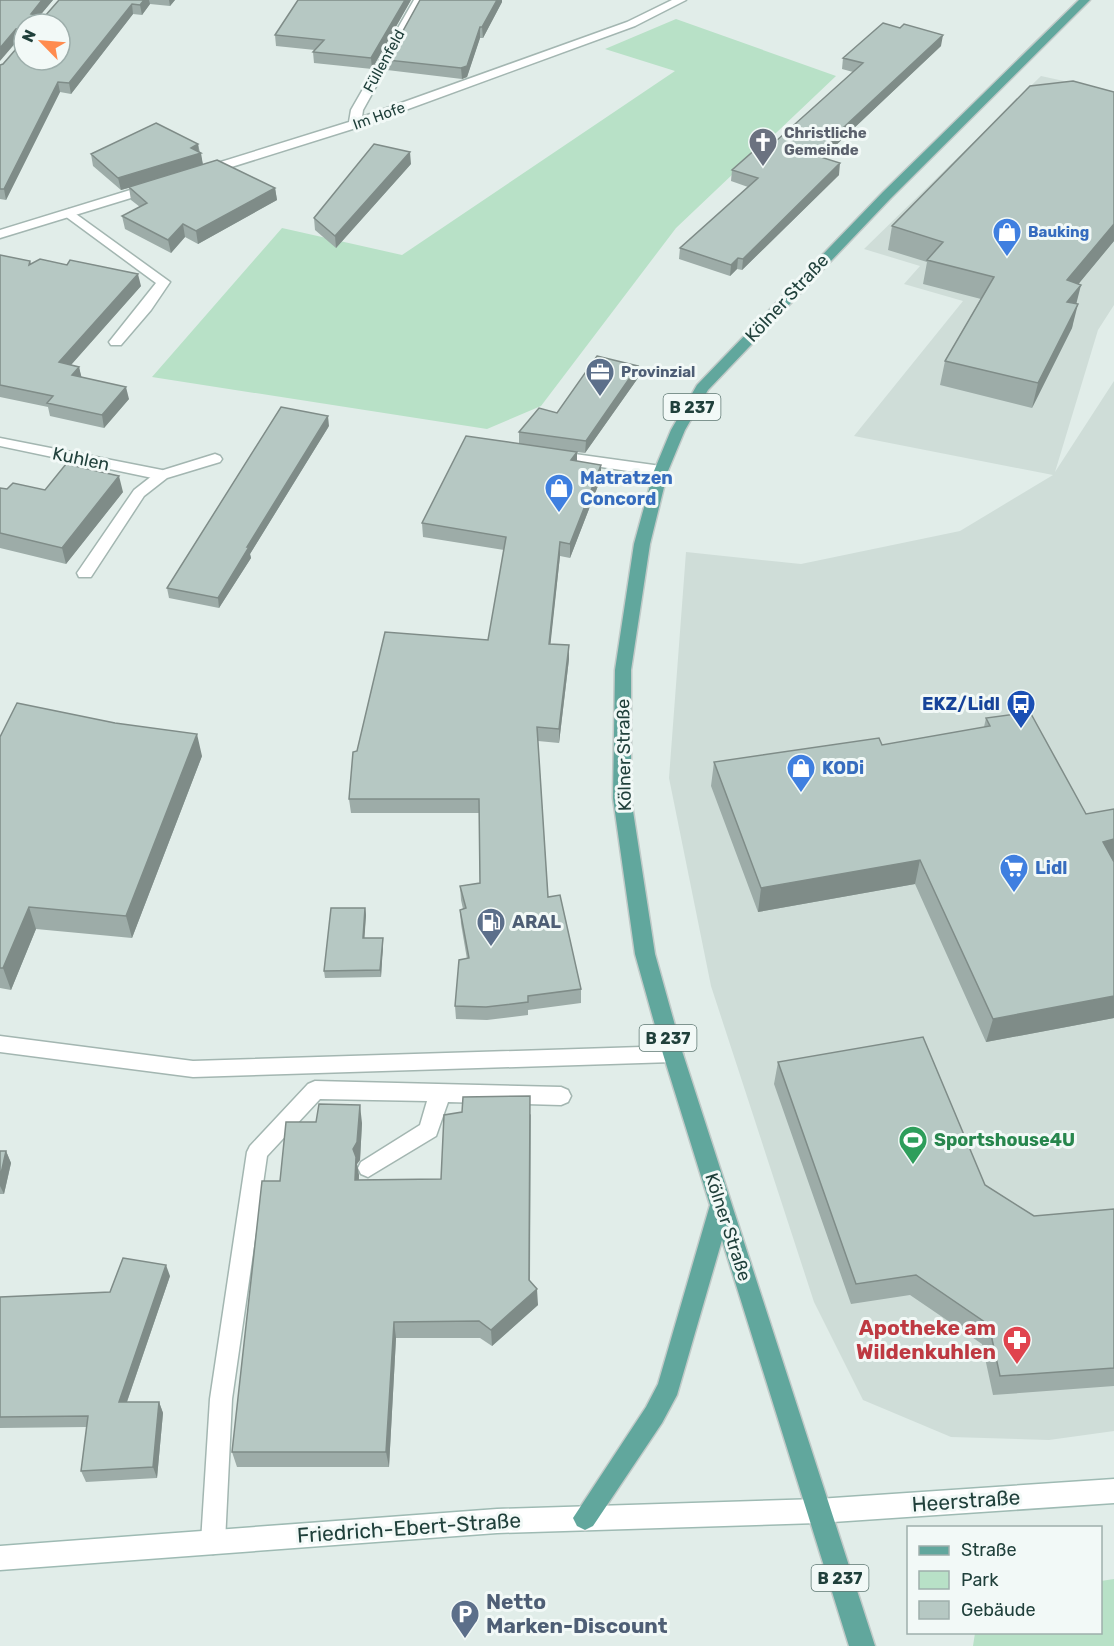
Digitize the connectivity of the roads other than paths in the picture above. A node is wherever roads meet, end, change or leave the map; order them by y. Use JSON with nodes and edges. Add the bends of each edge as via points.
{"nodes":[{"id":1,"x":419,"y":0,"type":"edge"},
{"id":2,"x":681,"y":0,"type":"edge"},
{"id":3,"x":1085,"y":0,"type":"edge"},
{"id":4,"x":355,"y":124,"type":"junction"},
{"id":5,"x":195,"y":174,"type":"edge"},
{"id":6,"x":161,"y":185,"type":"edge"},
{"id":7,"x":69,"y":213,"type":"junction"},
{"id":8,"x":0,"y":234,"type":"edge"},
{"id":9,"x":116,"y":342,"type":"dead end"},
{"id":10,"x":0,"y":442,"type":"edge"},
{"id":11,"x":533,"y":453,"type":"edge"},
{"id":12,"x":215,"y":459,"type":"dead end"},
{"id":13,"x":661,"y":471,"type":"junction"},
{"id":14,"x":162,"y":475,"type":"junction"},
{"id":15,"x":85,"y":573,"type":"dead end"},
{"id":16,"x":0,"y":1044,"type":"edge"},
{"id":17,"x":673,"y":1054,"type":"junction"},
{"id":18,"x":440,"y":1093,"type":"junction"},
{"id":19,"x":561,"y":1096,"type":"dead end"},
{"id":20,"x":368,"y":1168,"type":"dead end"},
{"id":21,"x":721,"y":1205,"type":"junction"},
{"id":22,"x":1114,"y":1491,"type":"edge"},
{"id":23,"x":818,"y":1510,"type":"junction"},
{"id":24,"x":585,"y":1518,"type":"junction"},
{"id":25,"x":213,"y":1542,"type":"junction"},
{"id":26,"x":0,"y":1558,"type":"edge"},
{"id":27,"x":862,"y":1646,"type":"edge"}],
"edges":[{"from":1,"to":4,"type":"street","name":"Füllenfeld","via":[[357,110]]},
{"from":2,"to":4,"type":"street","name":"Im Hofe","via":[[631,24]]},
{"from":3,"to":13,"type":"main road","name":"Kölner Straße","number":"B 237","via":[[894,188],[702,388]]},
{"from":4,"to":5,"type":"street","name":"Im Hofe"},
{"from":6,"to":7,"type":"street"},
{"from":7,"to":8,"type":"street"},
{"from":7,"to":9,"type":"street","via":[[163,282]]},
{"from":10,"to":14,"type":"street","name":"Kuhlen"},
{"from":11,"to":13,"type":"street"},
{"from":12,"to":14,"type":"street"},
{"from":13,"to":17,"type":"main road","name":"Kölner Straße","number":"B 237","via":[[634,589],[623,670],[621,754],[624,809],[645,954]]},
{"from":14,"to":15,"type":"street","via":[[139,493]]},
{"from":16,"to":17,"type":"street","via":[[193,1069]]},
{"from":17,"to":21,"type":"main road","name":"Kölner Straße","number":"B 237"},
{"from":18,"to":19,"type":"street"},
{"from":18,"to":20,"type":"street","via":[[429,1130]]},
{"from":18,"to":25,"type":"street","via":[[315,1090],[257,1152],[221,1399]]},
{"from":21,"to":23,"type":"main road","name":"Kölner Straße","number":"B 237"},
{"from":21,"to":24,"type":"main road","via":[[669,1387]]},
{"from":22,"to":23,"type":"street","name":"Heerstraße"},
{"from":23,"to":24,"type":"street","name":"Friedrich-Ebert-Straße"},
{"from":23,"to":27,"type":"main road","name":"Kölner Straße","number":"B 237"},
{"from":24,"to":25,"type":"street","name":"Friedrich-Ebert-Straße"},
{"from":25,"to":26,"type":"street","name":"Friedrich-Ebert-Straße"}]}
